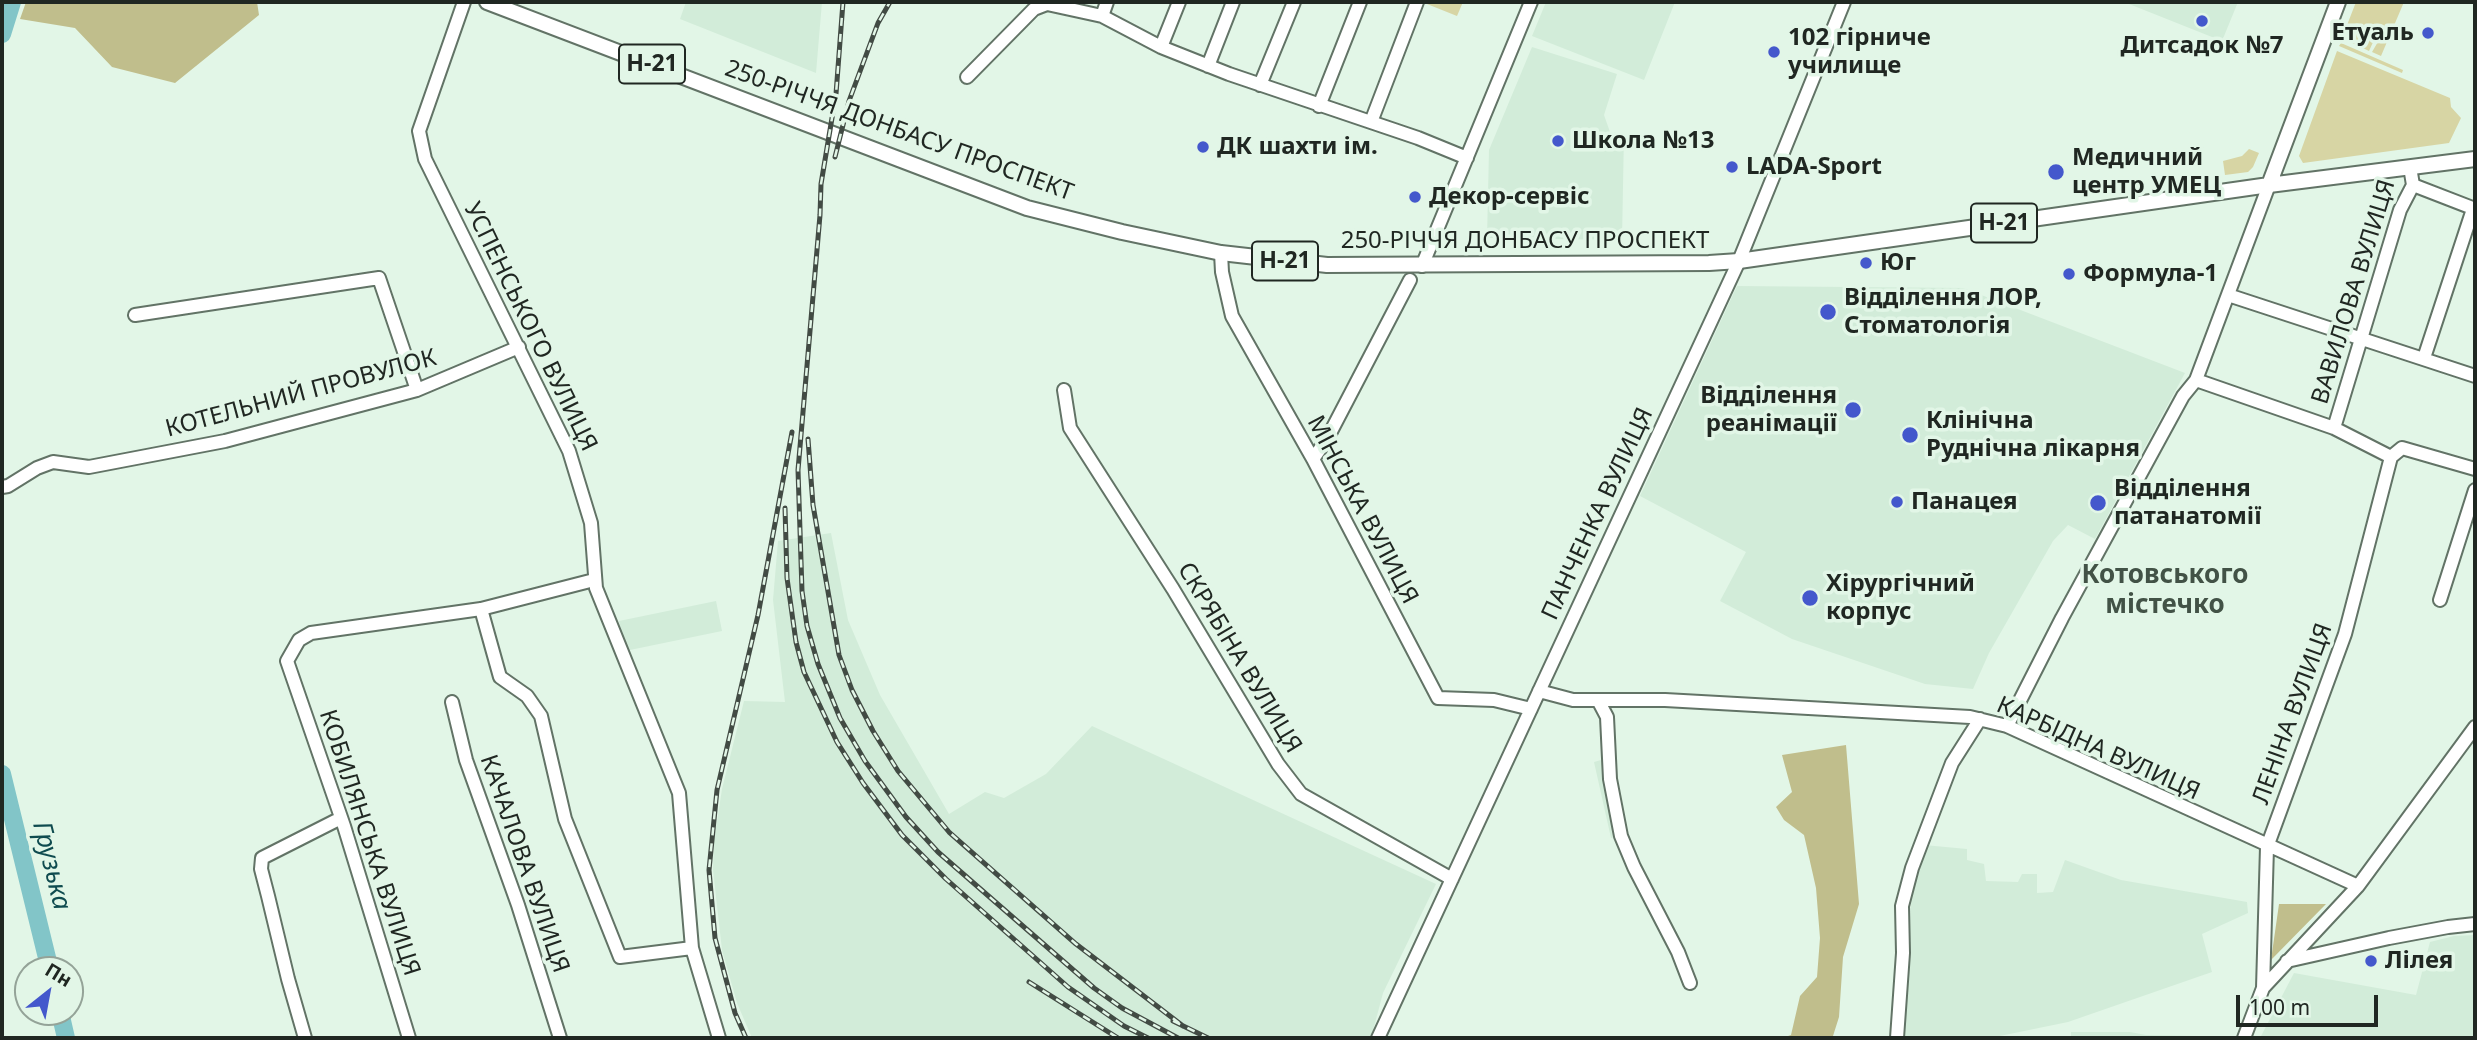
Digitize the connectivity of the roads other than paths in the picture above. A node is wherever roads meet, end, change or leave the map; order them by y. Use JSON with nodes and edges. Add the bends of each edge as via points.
{"nodes":[{"id":1,"x":464,"y":2,"type":"edge"},
{"id":2,"x":486,"y":2,"type":"edge"},
{"id":3,"x":1107,"y":2,"type":"edge"},
{"id":4,"x":1179,"y":2,"type":"edge"},
{"id":5,"x":1233,"y":2,"type":"edge"},
{"id":6,"x":1294,"y":2,"type":"edge"},
{"id":7,"x":1360,"y":2,"type":"edge"},
{"id":8,"x":1417,"y":2,"type":"edge"},
{"id":9,"x":1531,"y":2,"type":"edge"},
{"id":10,"x":1844,"y":2,"type":"edge"},
{"id":11,"x":2338,"y":2,"type":"edge"},
{"id":12,"x":1102,"y":16,"type":"junction"},
{"id":13,"x":1161,"y":47,"type":"junction"},
{"id":14,"x":1208,"y":66,"type":"junction"},
{"id":15,"x":967,"y":77,"type":"dead end"},
{"id":16,"x":1260,"y":85,"type":"junction"},
{"id":17,"x":1319,"y":106,"type":"junction"},
{"id":18,"x":1371,"y":122,"type":"junction"},
{"id":19,"x":1467,"y":158,"type":"junction"},
{"id":20,"x":2475,"y":159,"type":"edge"},
{"id":21,"x":2410,"y":167,"type":"junction"},
{"id":22,"x":2269,"y":185,"type":"junction"},
{"id":23,"x":2413,"y":185,"type":"junction"},
{"id":24,"x":2474,"y":209,"type":"edge"},
{"id":25,"x":1221,"y":253,"type":"junction"},
{"id":26,"x":1739,"y":261,"type":"junction"},
{"id":27,"x":1422,"y":266,"type":"junction"},
{"id":28,"x":1410,"y":280,"type":"dead end"},
{"id":29,"x":2228,"y":295,"type":"junction"},
{"id":30,"x":135,"y":315,"type":"dead end"},
{"id":31,"x":2361,"y":338,"type":"junction"},
{"id":32,"x":519,"y":347,"type":"junction"},
{"id":33,"x":2424,"y":358,"type":"junction"},
{"id":34,"x":2475,"y":376,"type":"edge"},
{"id":35,"x":2196,"y":380,"type":"junction"},
{"id":36,"x":417,"y":390,"type":"junction"},
{"id":37,"x":1064,"y":390,"type":"dead end"},
{"id":38,"x":2334,"y":428,"type":"junction"},
{"id":39,"x":2391,"y":457,"type":"junction"},
{"id":40,"x":1313,"y":459,"type":"junction"},
{"id":41,"x":2475,"y":469,"type":"edge"},
{"id":42,"x":2,"y":487,"type":"edge"},
{"id":43,"x":2475,"y":490,"type":"edge"},
{"id":44,"x":594,"y":580,"type":"junction"},
{"id":45,"x":2440,"y":600,"type":"dead end"},
{"id":46,"x":481,"y":609,"type":"junction"},
{"id":47,"x":1539,"y":691,"type":"junction"},
{"id":48,"x":1598,"y":700,"type":"junction"},
{"id":49,"x":452,"y":702,"type":"dead end"},
{"id":50,"x":1531,"y":709,"type":"junction"},
{"id":51,"x":1980,"y":719,"type":"junction"},
{"id":52,"x":2007,"y":726,"type":"junction"},
{"id":53,"x":2475,"y":727,"type":"edge"},
{"id":54,"x":341,"y":818,"type":"junction"},
{"id":55,"x":2267,"y":847,"type":"junction"},
{"id":56,"x":1452,"y":879,"type":"junction"},
{"id":57,"x":2358,"y":886,"type":"junction"},
{"id":58,"x":2475,"y":925,"type":"edge"},
{"id":59,"x":692,"y":948,"type":"junction"},
{"id":60,"x":2286,"y":961,"type":"junction"},
{"id":61,"x":1690,"y":983,"type":"dead end"},
{"id":62,"x":2263,"y":988,"type":"junction"},
{"id":63,"x":305,"y":1038,"type":"edge"},
{"id":64,"x":409,"y":1038,"type":"edge"},
{"id":65,"x":560,"y":1038,"type":"edge"},
{"id":66,"x":719,"y":1038,"type":"edge"},
{"id":67,"x":1378,"y":1038,"type":"edge"},
{"id":68,"x":1897,"y":1038,"type":"edge"},
{"id":69,"x":2244,"y":1038,"type":"edge"}],
"edges":[{"from":1,"to":32,"type":"street","name":"УСПЕНСЬКОГО ВУЛИЦЯ","via":[[419,131],[425,159]]},
{"from":2,"to":25,"type":"main road","name":"250-РІЧЧЯ ДОНБАСУ ПРОСПЕКТ","number":"Н-21","via":[[1027,208]]},
{"from":3,"to":12,"type":"street"},
{"from":4,"to":13,"type":"street"},
{"from":5,"to":14,"type":"street"},
{"from":6,"to":16,"type":"street"},
{"from":7,"to":17,"type":"street"},
{"from":8,"to":18,"type":"street"},
{"from":9,"to":19,"type":"street"},
{"from":10,"to":26,"type":"street","name":"ПАНЧЕНКА ВУЛИЦЯ"},
{"from":11,"to":22,"type":"main road"},
{"from":12,"to":13,"type":"street"},
{"from":12,"to":15,"type":"street","via":[[1046,4],[1034,9]]},
{"from":13,"to":14,"type":"street"},
{"from":14,"to":16,"type":"street"},
{"from":16,"to":17,"type":"street"},
{"from":17,"to":18,"type":"street"},
{"from":18,"to":19,"type":"street"},
{"from":19,"to":27,"type":"street"},
{"from":20,"to":21,"type":"main road","name":"250-РІЧЧЯ ДОНБАСУ ПРОСПЕКТ","number":"Н-21"},
{"from":21,"to":22,"type":"main road","name":"250-РІЧЧЯ ДОНБАСУ ПРОСПЕКТ","number":"Н-21"},
{"from":21,"to":23,"type":"street","name":"ВАВИЛОВА ВУЛИЦЯ"},
{"from":22,"to":26,"type":"main road","name":"250-РІЧЧЯ ДОНБАСУ ПРОСПЕКТ","number":"Н-21"},
{"from":22,"to":29,"type":"street"},
{"from":23,"to":24,"type":"street"},
{"from":23,"to":31,"type":"street","name":"ВАВИЛОВА ВУЛИЦЯ","via":[[2400,211]]},
{"from":24,"to":33,"type":"street"},
{"from":25,"to":27,"type":"main road","name":"250-РІЧЧЯ ДОНБАСУ ПРОСПЕКТ","number":"Н-21","via":[[1327,265]]},
{"from":25,"to":40,"type":"street","name":"МІНСЬКА ВУЛИЦЯ","via":[[1233,316]]},
{"from":26,"to":27,"type":"main road","name":"250-РІЧЧЯ ДОНБАСУ ПРОСПЕКТ","number":"Н-21"},
{"from":26,"to":47,"type":"street","name":"ПАНЧЕНКА ВУЛИЦЯ"},
{"from":28,"to":40,"type":"street"},
{"from":29,"to":31,"type":"street"},
{"from":29,"to":35,"type":"street"},
{"from":30,"to":36,"type":"street","via":[[379,278]]},
{"from":31,"to":33,"type":"street"},
{"from":31,"to":38,"type":"street","name":"ВАВИЛОВА ВУЛИЦЯ"},
{"from":32,"to":36,"type":"street","name":"КОТЕЛЬНИЙ ПРОВУЛОК"},
{"from":32,"to":44,"type":"street","name":"УСПЕНСЬКОГО ВУЛИЦЯ","via":[[569,450],[591,523]]},
{"from":33,"to":34,"type":"street"},
{"from":35,"to":38,"type":"street"},
{"from":35,"to":52,"type":"street","via":[[2183,396]]},
{"from":36,"to":42,"type":"street","name":"КОТЕЛЬНИЙ ПРОВУЛОК","via":[[225,442],[89,467],[52,463]]},
{"from":37,"to":56,"type":"street","name":"СКРЯБІНА ВУЛИЦЯ","via":[[1070,428],[1301,794]]},
{"from":38,"to":39,"type":"street"},
{"from":39,"to":41,"type":"street","via":[[2402,449]]},
{"from":39,"to":55,"type":"street","name":"ЛЕНІНА ВУЛИЦЯ","via":[[2345,634]]},
{"from":40,"to":50,"type":"street","name":"МІНСЬКА ВУЛИЦЯ","via":[[1438,698],[1494,700]]},
{"from":43,"to":45,"type":"street"},
{"from":44,"to":46,"type":"street"},
{"from":44,"to":59,"type":"street","name":"УСПЕНСЬКОГО ВУЛИЦЯ","via":[[679,793]]},
{"from":46,"to":54,"type":"street","name":"КОБИЛЯНСЬКА ВУЛИЦЯ","via":[[311,633],[299,640],[287,661]]},
{"from":46,"to":59,"type":"street","via":[[500,677],[527,696],[541,716],[565,819],[620,957]]},
{"from":47,"to":48,"type":"street","name":"КАРБІДНА ВУЛИЦЯ","via":[[1573,700]]},
{"from":47,"to":50,"type":"street","name":"ПАНЧЕНКА ВУЛИЦЯ"},
{"from":48,"to":51,"type":"street","name":"КАРБІДНА ВУЛИЦЯ","via":[[1759,704]]},
{"from":48,"to":61,"type":"street","via":[[1607,717],[1610,779],[1621,836]]},
{"from":49,"to":65,"type":"street","name":"КАЧАЛОВА ВУЛИЦЯ","via":[[466,761],[519,905]]},
{"from":50,"to":56,"type":"street","name":"ПАНЧЕНКА ВУЛИЦЯ"},
{"from":51,"to":52,"type":"street","name":"КАРБІДНА ВУЛИЦЯ"},
{"from":51,"to":68,"type":"street","via":[[1952,762],[1902,906]]},
{"from":52,"to":55,"type":"street","name":"КАРБІДНА ВУЛИЦЯ"},
{"from":53,"to":57,"type":"street"},
{"from":54,"to":63,"type":"street","via":[[262,858],[265,887]]},
{"from":54,"to":64,"type":"street","name":"КОБИЛЯНСЬКА ВУЛИЦЯ"},
{"from":55,"to":57,"type":"street","name":"КАРБІДНА ВУЛИЦЯ"},
{"from":55,"to":62,"type":"street","name":"ЛЕНІНА ВУЛИЦЯ"},
{"from":56,"to":67,"type":"street","name":"ПАНЧЕНКА ВУЛИЦЯ"},
{"from":57,"to":60,"type":"street"},
{"from":58,"to":60,"type":"street"},
{"from":59,"to":66,"type":"street","name":"УСПЕНСЬКОГО ВУЛИЦЯ"},
{"from":60,"to":62,"type":"street"},
{"from":62,"to":69,"type":"street"}]}
